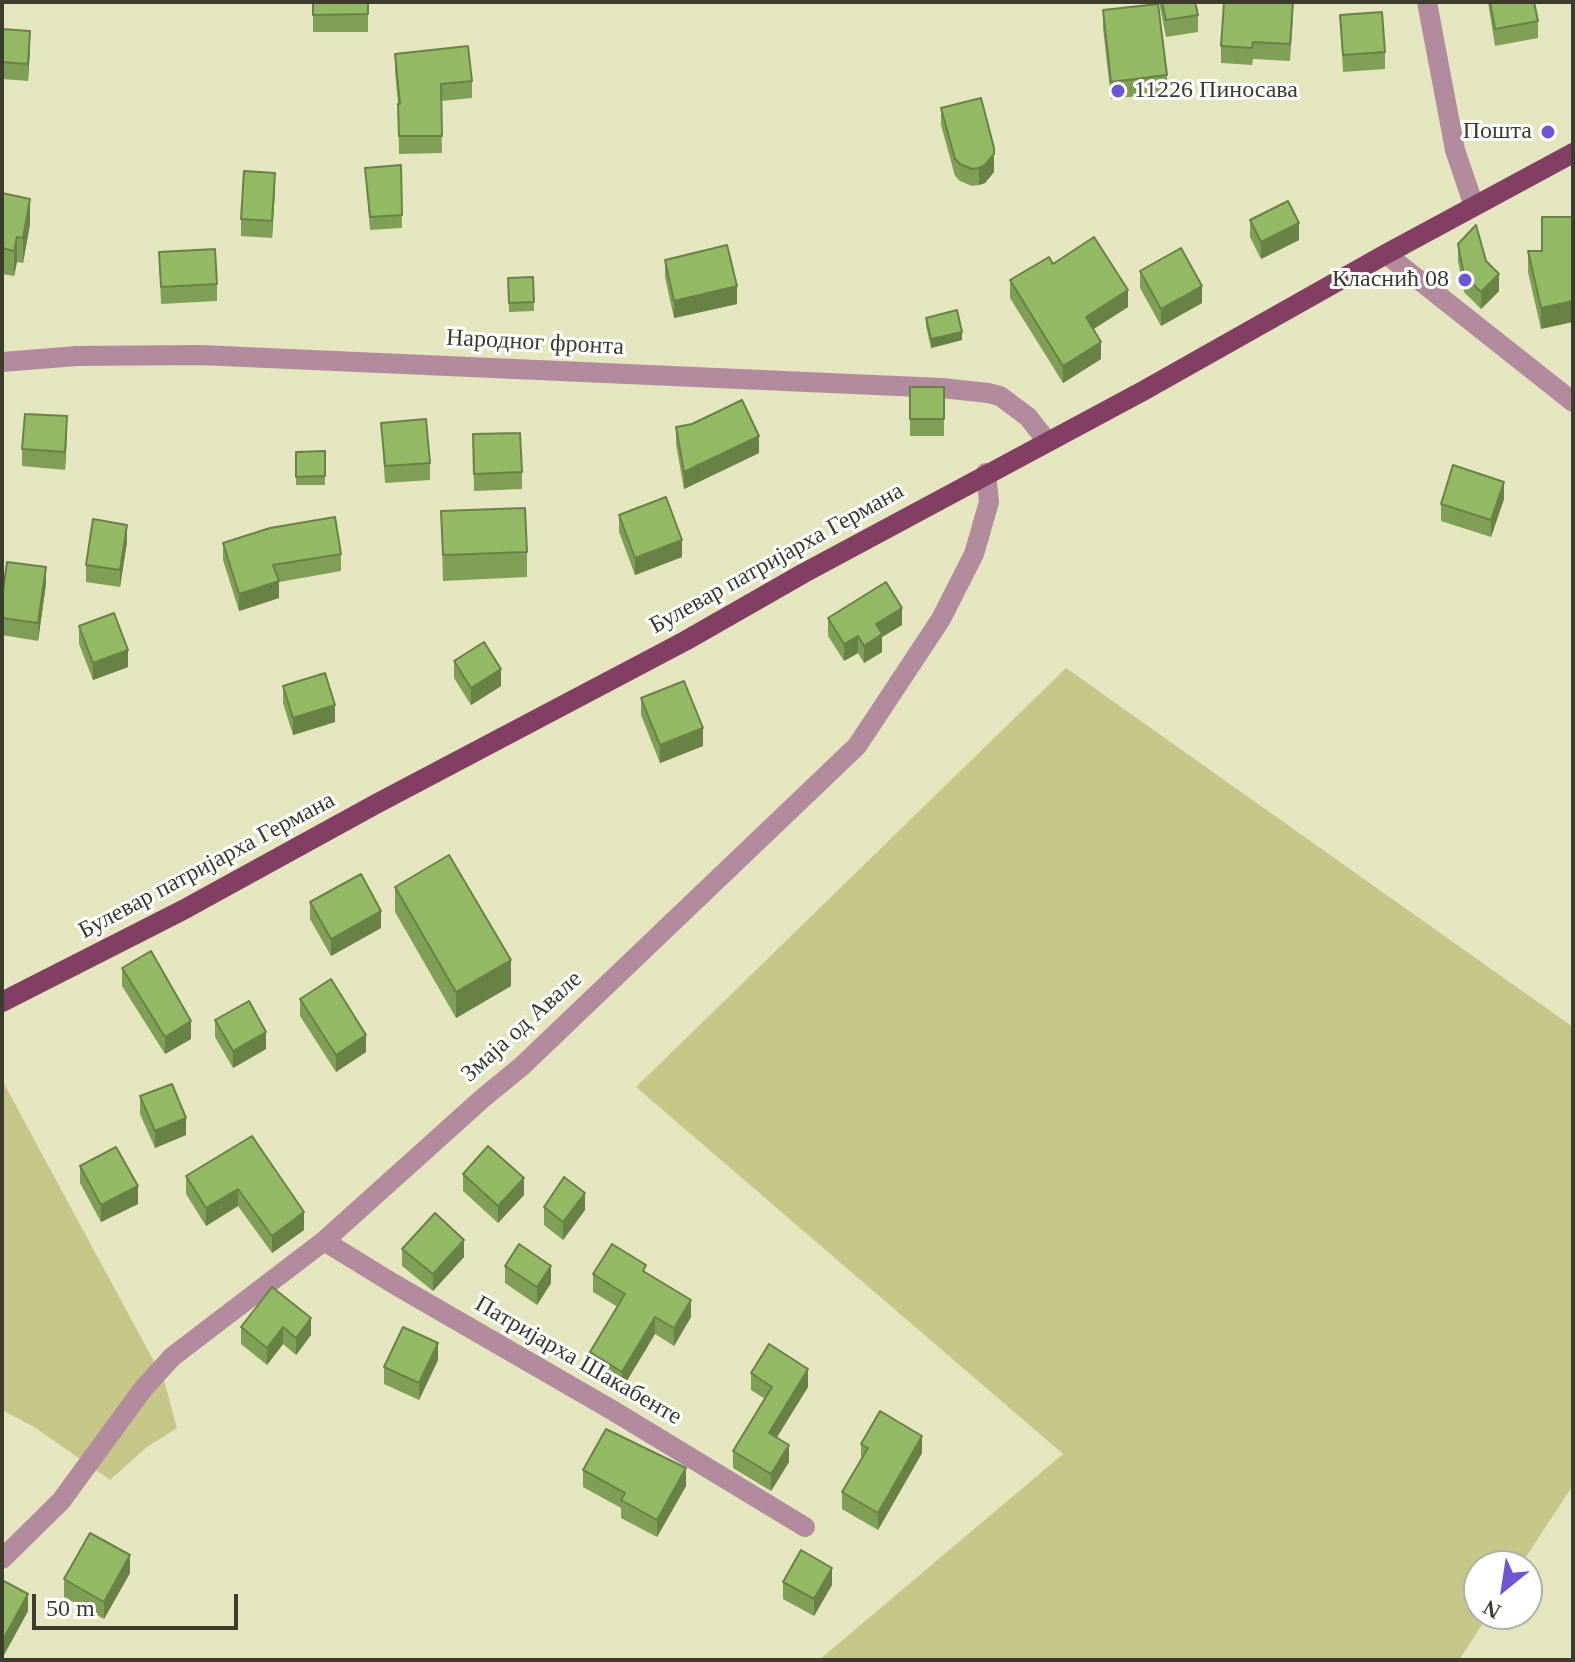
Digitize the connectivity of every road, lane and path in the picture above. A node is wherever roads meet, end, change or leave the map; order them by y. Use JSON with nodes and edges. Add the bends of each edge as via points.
{"nodes":[{"id":1,"x":1427,"y":2,"type":"edge"},
{"id":2,"x":1573,"y":153,"type":"edge"},
{"id":3,"x":1474,"y":206,"type":"junction"},
{"id":4,"x":1386,"y":254,"type":"junction"},
{"id":5,"x":2,"y":362,"type":"edge"},
{"id":6,"x":1573,"y":402,"type":"edge"},
{"id":7,"x":1047,"y":441,"type":"junction"},
{"id":8,"x":986,"y":473,"type":"junction"},
{"id":9,"x":2,"y":1002,"type":"edge"},
{"id":10,"x":324,"y":1241,"type":"junction"},
{"id":11,"x":805,"y":1527,"type":"dead end"},
{"id":12,"x":2,"y":1559,"type":"edge"}],
"edges":[{"from":1,"to":3,"type":"street","via":[[1455,150]]},
{"from":2,"to":3,"type":"main road","name":"Булевар патријарха Германа"},
{"from":3,"to":4,"type":"main road","name":"Булевар патријарха Германа"},
{"from":4,"to":6,"type":"street"},
{"from":4,"to":7,"type":"main road","name":"Булевар патријарха Германа"},
{"from":5,"to":7,"type":"street","name":"Народног фронта","via":[[200,355],[942,388],[1000,396],[1028,417]]},
{"from":7,"to":8,"type":"main road","name":"Булевар патријарха Германа"},
{"from":8,"to":9,"type":"main road","name":"Булевар патријарха Германа","via":[[685,641]]},
{"from":8,"to":10,"type":"street","name":"Змаја од Авале","via":[[989,502],[974,554],[941,619],[857,746],[522,1066]]},
{"from":10,"to":11,"type":"street","name":"Патријарха Шакабенте"},
{"from":10,"to":12,"type":"street","name":"Змаја од Авале","via":[[172,1357],[61,1501]]}]}
